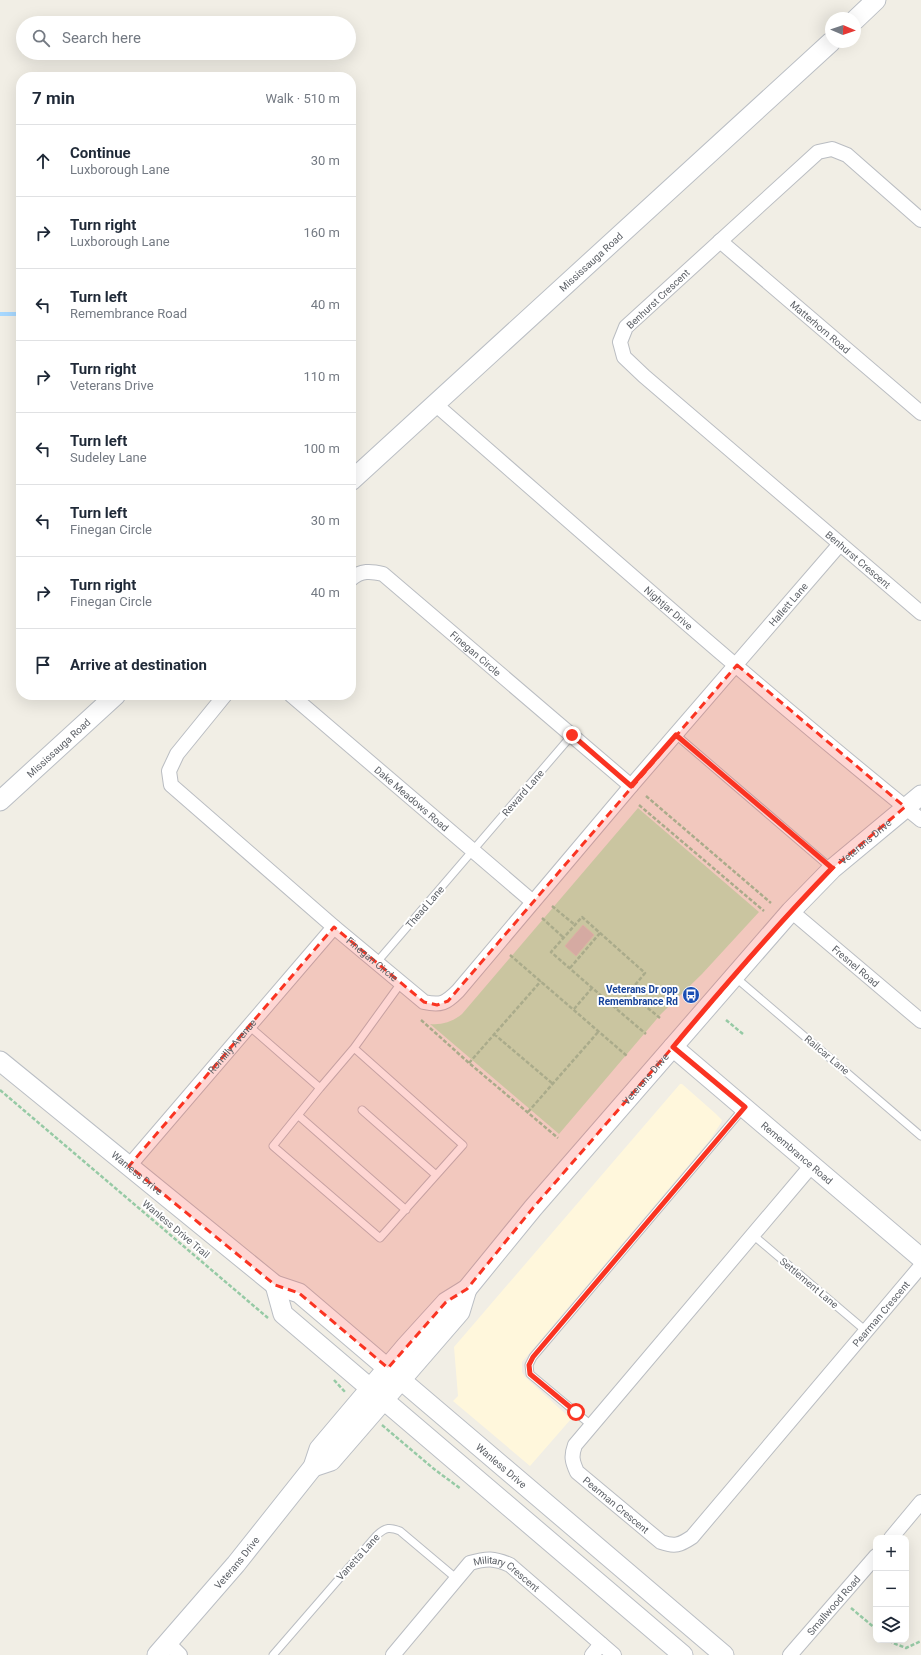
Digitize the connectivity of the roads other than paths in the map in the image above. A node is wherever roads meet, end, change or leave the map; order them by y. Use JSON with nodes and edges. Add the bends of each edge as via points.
{"nodes":[{"id":1,"x":876,"y":0,"type":"edge"},
{"id":2,"x":861,"y":14,"type":"edge"},
{"id":3,"x":825,"y":47,"type":"edge"},
{"id":4,"x":921,"y":220,"type":"edge"},
{"id":5,"x":720,"y":241,"type":"junction"},
{"id":6,"x":435,"y":404,"type":"junction"},
{"id":7,"x":921,"y":413,"type":"edge"},
{"id":8,"x":356,"y":476,"type":"edge"},
{"id":9,"x":840,"y":544,"type":"junction"},
{"id":10,"x":356,"y":574,"type":"edge"},
{"id":11,"x":921,"y":613,"type":"edge"},
{"id":12,"x":736,"y":665,"type":"junction"},
{"id":13,"x":111,"y":700,"type":"edge"},
{"id":14,"x":222,"y":700,"type":"edge"},
{"id":15,"x":297,"y":700,"type":"edge"},
{"id":16,"x":572,"y":735,"type":"junction"},
{"id":17,"x":676,"y":735,"type":"junction"},
{"id":18,"x":631,"y":786,"type":"junction"},
{"id":19,"x":921,"y":795,"type":"edge"},
{"id":20,"x":0,"y":801,"type":"edge"},
{"id":21,"x":905,"y":807,"type":"junction"},
{"id":22,"x":921,"y":820,"type":"edge"},
{"id":23,"x":474,"y":851,"type":"junction"},
{"id":24,"x":832,"y":868,"type":"junction"},
{"id":25,"x":534,"y":902,"type":"junction"},
{"id":26,"x":791,"y":911,"type":"junction"},
{"id":27,"x":334,"y":927,"type":"junction"},
{"id":28,"x":377,"y":962,"type":"junction"},
{"id":29,"x":733,"y":975,"type":"junction"},
{"id":30,"x":401,"y":983,"type":"junction"},
{"id":31,"x":921,"y":1021,"type":"edge"},
{"id":32,"x":249,"y":1026,"type":"junction"},
{"id":33,"x":673,"y":1047,"type":"junction"},
{"id":34,"x":354,"y":1048,"type":"junction"},
{"id":35,"x":0,"y":1061,"type":"edge"},
{"id":36,"x":320,"y":1088,"type":"junction"},
{"id":37,"x":745,"y":1107,"type":"junction"},
{"id":38,"x":362,"y":1110,"type":"dead end"},
{"id":39,"x":299,"y":1116,"type":"junction"},
{"id":40,"x":921,"y":1136,"type":"edge"},
{"id":41,"x":812,"y":1165,"type":"junction"},
{"id":42,"x":129,"y":1166,"type":"junction"},
{"id":43,"x":436,"y":1175,"type":"junction"},
{"id":44,"x":406,"y":1210,"type":"junction"},
{"id":45,"x":753,"y":1235,"type":"junction"},
{"id":46,"x":921,"y":1258,"type":"edge"},
{"id":47,"x":921,"y":1266,"type":"edge"},
{"id":48,"x":275,"y":1285,"type":"junction"},
{"id":49,"x":866,"y":1331,"type":"junction"},
{"id":50,"x":394,"y":1374,"type":"junction"},
{"id":51,"x":377,"y":1394,"type":"junction"},
{"id":52,"x":591,"y":1425,"type":"junction"},
{"id":53,"x":921,"y":1502,"type":"edge"},
{"id":54,"x":894,"y":1535,"type":"edge"},
{"id":55,"x":873,"y":1559,"type":"edge"},
{"id":56,"x":457,"y":1578,"type":"junction"},
{"id":57,"x":601,"y":1644,"type":"junction"},
{"id":58,"x":168,"y":1651,"type":"edge"},
{"id":59,"x":273,"y":1655,"type":"edge"},
{"id":60,"x":393,"y":1655,"type":"edge"},
{"id":61,"x":592,"y":1655,"type":"edge"},
{"id":62,"x":614,"y":1655,"type":"edge"},
{"id":63,"x":683,"y":1655,"type":"edge"},
{"id":64,"x":724,"y":1655,"type":"edge"},
{"id":65,"x":790,"y":1655,"type":"edge"}],
"edges":[{"from":1,"to":2,"type":"main road"},
{"from":3,"to":6,"type":"main road","name":"Mississauga Road"},
{"from":4,"to":5,"type":"street","name":"Benhurst Crescent","via":[[847,155],[832,149],[818,152]]},
{"from":5,"to":7,"type":"street","name":"Matterhorn Road"},
{"from":5,"to":9,"type":"street","name":"Benhurst Crescent","via":[[626,327],[620,342],[624,357]]},
{"from":6,"to":8,"type":"main road","name":"Mississauga Road"},
{"from":6,"to":12,"type":"street","name":"Nightjar Drive"},
{"from":9,"to":11,"type":"street","name":"Benhurst Crescent"},
{"from":9,"to":12,"type":"street","name":"Hallett Lane"},
{"from":10,"to":16,"type":"street","name":"Finegan Circle","via":[[369,571],[383,574]]},
{"from":12,"to":17,"type":"street","name":"Finegan Circle"},
{"from":12,"to":21,"type":"street","name":"Nightjar Drive"},
{"from":13,"to":20,"type":"main road","name":"Mississauga Road"},
{"from":14,"to":27,"type":"street","name":"Finegan Circle","via":[[177,754],[169,771],[170,785]]},
{"from":15,"to":23,"type":"street","name":"Dake Meadows Road"},
{"from":16,"to":18,"type":"street","name":"Finegan Circle"},
{"from":16,"to":23,"type":"lane","name":"Reward Lane"},
{"from":17,"to":18,"type":"street","name":"Finegan Circle"},
{"from":17,"to":24,"type":"lane"},
{"from":18,"to":25,"type":"street","name":"Finegan Circle"},
{"from":19,"to":21,"type":"main road","name":"Veterans Drive"},
{"from":21,"to":22,"type":"street","name":"Nightjar Drive"},
{"from":21,"to":24,"type":"main road","name":"Veterans Drive"},
{"from":23,"to":25,"type":"street","name":"Dake Meadows Road"},
{"from":23,"to":28,"type":"lane","name":"Thead Lane"},
{"from":24,"to":26,"type":"main road","name":"Veterans Drive"},
{"from":25,"to":30,"type":"street","name":"Finegan Circle","via":[[448,1001],[437,1005],[424,1002]]},
{"from":26,"to":29,"type":"main road","name":"Veterans Drive"},
{"from":26,"to":31,"type":"street","name":"Fresnel Road"},
{"from":27,"to":28,"type":"street","name":"Finegan Circle"},
{"from":27,"to":32,"type":"street","name":"Romilly Avenue"},
{"from":28,"to":30,"type":"street","name":"Finegan Circle"},
{"from":29,"to":33,"type":"main road","name":"Veterans Drive"},
{"from":29,"to":40,"type":"lane","name":"Railcar Lane"},
{"from":30,"to":34,"type":"lane"},
{"from":32,"to":36,"type":"lane"},
{"from":32,"to":42,"type":"street","name":"Romilly Avenue"},
{"from":33,"to":37,"type":"main road","name":"Remembrance Road"},
{"from":33,"to":50,"type":"main road","name":"Veterans Drive","via":[[533,1208],[467,1290],[460,1312]]},
{"from":34,"to":36,"type":"lane"},
{"from":34,"to":43,"type":"lane","via":[[463,1145]]},
{"from":35,"to":42,"type":"main road","name":"Wanless Drive"},
{"from":36,"to":39,"type":"lane"},
{"from":37,"to":41,"type":"main road","name":"Remembrance Road"},
{"from":37,"to":52,"type":"lane","via":[[529,1365],[530,1374]]},
{"from":38,"to":43,"type":"lane"},
{"from":39,"to":44,"type":"lane"},
{"from":39,"to":44,"type":"lane","via":[[273,1146],[380,1238]]},
{"from":41,"to":45,"type":"street","name":"Pearman Crescent"},
{"from":41,"to":46,"type":"main road","name":"Remembrance Road"},
{"from":42,"to":48,"type":"main road","name":"Wanless Drive"},
{"from":43,"to":44,"type":"lane"},
{"from":45,"to":49,"type":"lane","name":"Settlement Lane"},
{"from":45,"to":52,"type":"street","name":"Pearman Crescent"},
{"from":47,"to":49,"type":"street","name":"Pearman Crescent"},
{"from":48,"to":50,"type":"main road","name":"Wanless Drive","via":[[299,1293]]},
{"from":48,"to":51,"type":"main road","via":[[283,1314]]},
{"from":49,"to":52,"type":"street","name":"Pearman Crescent","via":[[692,1537],[681,1544],[669,1545],[661,1542],[577,1472],[572,1454],[575,1445]]},
{"from":50,"to":51,"type":"main road","name":"Veterans Drive"},
{"from":50,"to":64,"type":"main road","name":"Wanless Drive"},
{"from":51,"to":58,"type":"main road","name":"Veterans Drive","via":[[319,1449],[313,1467]]},
{"from":51,"to":63,"type":"main road"},
{"from":53,"to":54,"type":"street"},
{"from":55,"to":65,"type":"street","name":"Smallwood Road"},
{"from":56,"to":57,"type":"street","name":"Military Crescent","via":[[470,1563],[484,1559],[498,1560],[510,1565]]},
{"from":56,"to":59,"type":"lane","name":"Vanetta Lane","via":[[400,1531],[385,1528]]},
{"from":56,"to":60,"type":"street","name":"Military Crescent"},
{"from":57,"to":61,"type":"street"},
{"from":57,"to":62,"type":"street","name":"Military Crescent"}]}
